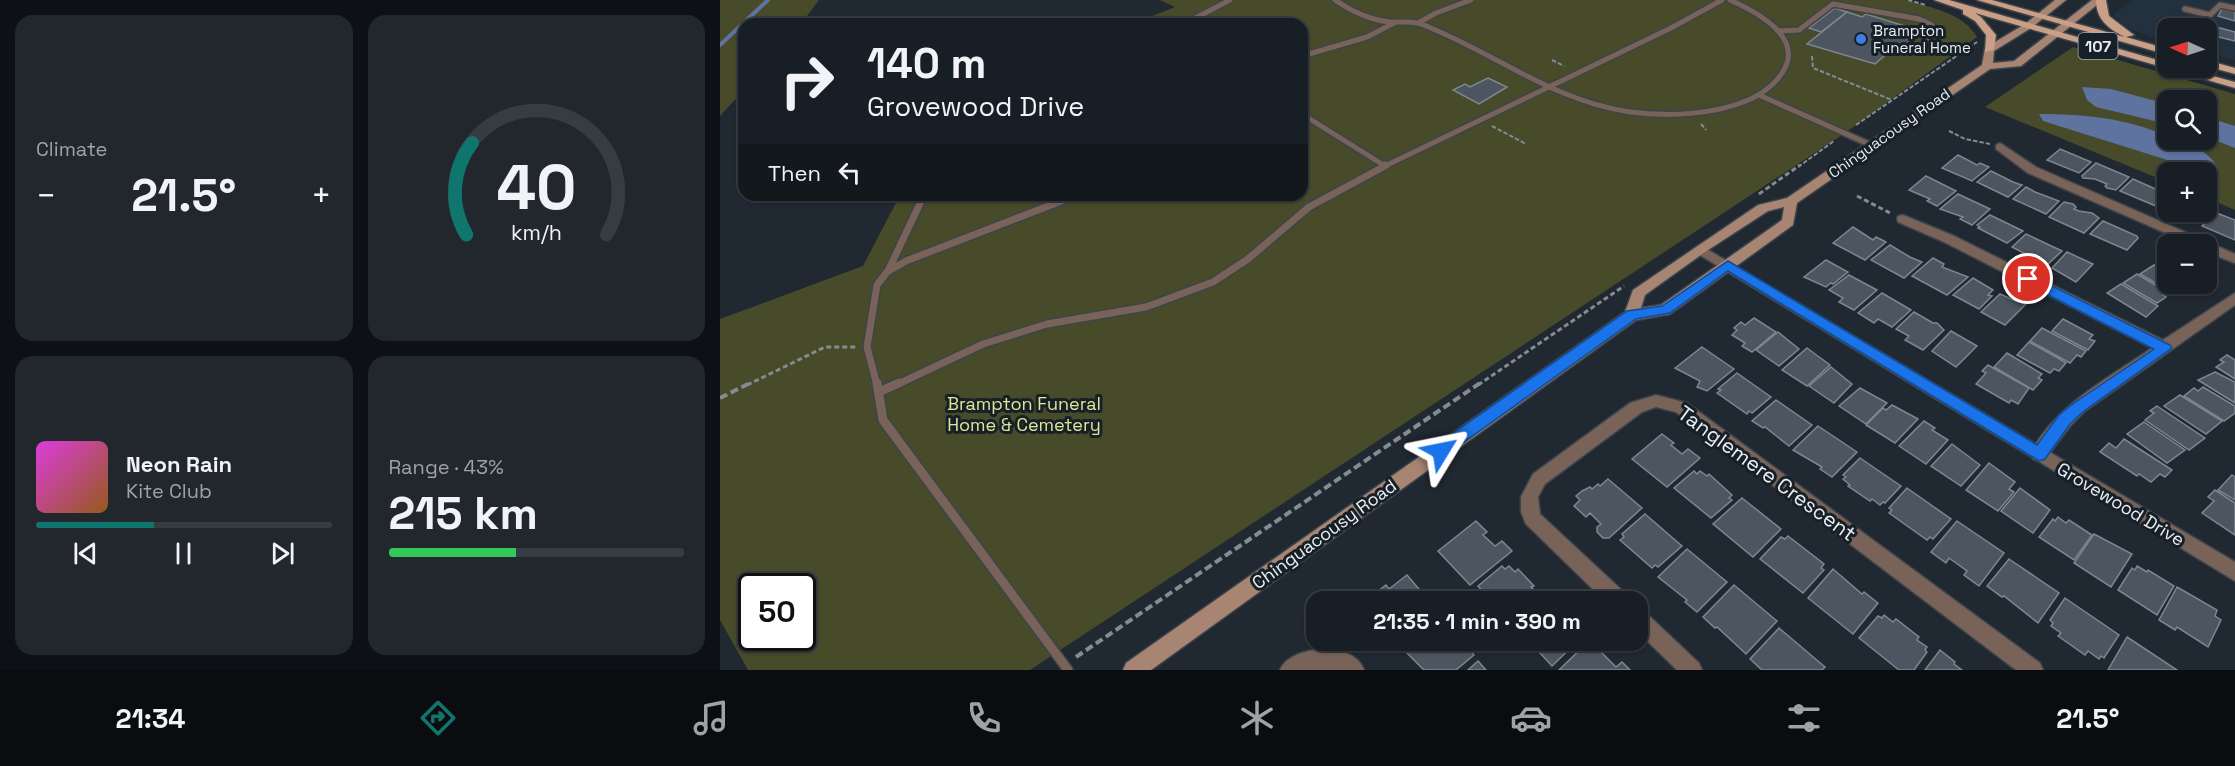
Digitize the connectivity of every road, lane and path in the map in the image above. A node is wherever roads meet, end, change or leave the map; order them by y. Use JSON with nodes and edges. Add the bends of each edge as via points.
{"nodes":[{"id":1,"x":1230,"y":0,"type":"edge"},
{"id":2,"x":1335,"y":0,"type":"edge"},
{"id":3,"x":1471,"y":0,"type":"edge"},
{"id":4,"x":1722,"y":0,"type":"edge"},
{"id":5,"x":1730,"y":0,"type":"edge"},
{"id":6,"x":1939,"y":0,"type":"edge"},
{"id":7,"x":1982,"y":0,"type":"edge"},
{"id":8,"x":2061,"y":0,"type":"edge"},
{"id":9,"x":2099,"y":0,"type":"edge"},
{"id":10,"x":2185,"y":9,"type":"dead end"},
{"id":11,"x":2235,"y":9,"type":"edge"},
{"id":12,"x":2040,"y":16,"type":"junction"},
{"id":13,"x":1196,"y":18,"type":"edge"},
{"id":14,"x":1396,"y":22,"type":"junction"},
{"id":15,"x":1418,"y":23,"type":"junction"},
{"id":16,"x":2065,"y":24,"type":"junction"},
{"id":17,"x":2028,"y":26,"type":"junction"},
{"id":18,"x":1779,"y":31,"type":"junction"},
{"id":19,"x":2054,"y":33,"type":"junction"},
{"id":20,"x":1981,"y":36,"type":"dead end"},
{"id":21,"x":1926,"y":42,"type":"dead end"},
{"id":22,"x":2156,"y":49,"type":"joint"},
{"id":23,"x":1989,"y":50,"type":"junction"},
{"id":24,"x":1308,"y":54,"type":"edge"},
{"id":25,"x":1812,"y":56,"type":"dead end"},
{"id":26,"x":2157,"y":63,"type":"edge"},
{"id":27,"x":1987,"y":66,"type":"junction"},
{"id":28,"x":2217,"y":66,"type":"edge"},
{"id":29,"x":2235,"y":71,"type":"edge"},
{"id":30,"x":2209,"y":78,"type":"edge"},
{"id":31,"x":2235,"y":85,"type":"edge"},
{"id":32,"x":1544,"y":88,"type":"junction"},
{"id":33,"x":1759,"y":95,"type":"junction"},
{"id":34,"x":1892,"y":100,"type":"junction"},
{"id":35,"x":1308,"y":118,"type":"edge"},
{"id":36,"x":1479,"y":119,"type":"junction"},
{"id":37,"x":1949,"y":131,"type":"dead end"},
{"id":38,"x":1845,"y":133,"type":"junction"},
{"id":39,"x":1526,"y":144,"type":"dead end"},
{"id":40,"x":1871,"y":145,"type":"junction"},
{"id":41,"x":2000,"y":147,"type":"joint"},
{"id":42,"x":1384,"y":166,"type":"junction"},
{"id":43,"x":1857,"y":196,"type":"dead end"},
{"id":44,"x":1751,"y":200,"type":"dead end"},
{"id":45,"x":921,"y":201,"type":"edge"},
{"id":46,"x":1061,"y":201,"type":"edge"},
{"id":47,"x":1791,"y":201,"type":"junction"},
{"id":48,"x":1903,"y":219,"type":"joint"},
{"id":49,"x":2179,"y":234,"type":"edge"},
{"id":50,"x":1700,"y":249,"type":"junction"},
{"id":51,"x":2217,"y":252,"type":"edge"},
{"id":52,"x":2235,"y":259,"type":"edge"},
{"id":53,"x":1728,"y":265,"type":"junction"},
{"id":54,"x":887,"y":272,"type":"junction"},
{"id":55,"x":1624,"y":286,"type":"dead end"},
{"id":56,"x":2235,"y":298,"type":"edge"},
{"id":57,"x":1632,"y":315,"type":"junction"},
{"id":58,"x":867,"y":347,"type":"junction"},
{"id":59,"x":2165,"y":348,"type":"junction"},
{"id":60,"x":879,"y":392,"type":"junction"},
{"id":61,"x":720,"y":398,"type":"edge"},
{"id":62,"x":2039,"y":454,"type":"junction"},
{"id":63,"x":2235,"y":572,"type":"edge"},
{"id":64,"x":1608,"y":591,"type":"edge"},
{"id":65,"x":1648,"y":628,"type":"edge"},
{"id":66,"x":1066,"y":668,"type":"edge"},
{"id":67,"x":1133,"y":670,"type":"edge"},
{"id":68,"x":1290,"y":670,"type":"edge"},
{"id":69,"x":1354,"y":670,"type":"edge"},
{"id":70,"x":1692,"y":670,"type":"edge"},
{"id":71,"x":2033,"y":670,"type":"edge"}],
"edges":[{"from":1,"to":13,"type":"lane"},
{"from":2,"to":14,"type":"lane","via":[[1370,18]]},
{"from":3,"to":15,"type":"lane"},
{"from":4,"to":32,"type":"lane"},
{"from":5,"to":18,"type":"lane","via":[[1766,18]]},
{"from":6,"to":17,"type":"main road","number":"107"},
{"from":6,"to":23,"type":"main road","via":[[1985,26],[1991,34]]},
{"from":7,"to":12,"type":"main road","number":"107"},
{"from":8,"to":12,"type":"main road"},
{"from":9,"to":16,"type":"main road"},
{"from":9,"to":22,"type":"main road","via":[[2100,10],[2112,26]]},
{"from":10,"to":11,"type":"lane","via":[[2210,15],[2220,5]]},
{"from":12,"to":16,"type":"main road","number":"107"},
{"from":12,"to":17,"type":"main road"},
{"from":14,"to":15,"type":"lane"},
{"from":14,"to":24,"type":"lane","via":[[1392,28]]},
{"from":15,"to":32,"type":"lane"},
{"from":16,"to":19,"type":"main road"},
{"from":16,"to":22,"type":"main road","number":"107"},
{"from":17,"to":19,"type":"main road","number":"107"},
{"from":17,"to":23,"type":"main road"},
{"from":18,"to":21,"type":"lane","via":[[1799,30],[1833,4],[1930,23],[1937,30]]},
{"from":18,"to":33,"type":"lane","via":[[1790,61],[1786,71]]},
{"from":19,"to":26,"type":"main road","number":"107"},
{"from":19,"to":27,"type":"main road","via":[[2017,64]]},
{"from":20,"to":34,"type":"path"},
{"from":23,"to":27,"type":"main road"},
{"from":25,"to":34,"type":"path","via":[[1813,68]]},
{"from":27,"to":40,"type":"main road","name":"Chinguacousy Road"},
{"from":28,"to":29,"type":"main road"},
{"from":30,"to":31,"type":"main road"},
{"from":32,"to":33,"type":"lane","via":[[1605,108],[1666,114],[1712,109]]},
{"from":32,"to":36,"type":"lane"},
{"from":33,"to":38,"type":"lane"},
{"from":34,"to":38,"type":"path"},
{"from":35,"to":42,"type":"lane"},
{"from":36,"to":39,"type":"path"},
{"from":36,"to":42,"type":"lane"},
{"from":37,"to":41,"type":"path"},
{"from":38,"to":40,"type":"lane"},
{"from":38,"to":44,"type":"path"},
{"from":40,"to":47,"type":"main road","name":"Chinguacousy Road"},
{"from":41,"to":49,"type":"street","via":[[2032,170]]},
{"from":42,"to":60,"type":"lane","via":[[1309,207],[1248,259],[1213,282],[1146,307],[1047,324],[983,344]]},
{"from":43,"to":48,"type":"path"},
{"from":45,"to":54,"type":"lane"},
{"from":46,"to":54,"type":"lane","via":[[906,261]]},
{"from":47,"to":50,"type":"main road","name":"Chinguacousy Road","via":[[1763,208]]},
{"from":47,"to":53,"type":"main road","name":"Chinguacousy Road","via":[[1788,222]]},
{"from":48,"to":59,"type":"street"},
{"from":50,"to":53,"type":"street","name":"Grovewood Drive"},
{"from":50,"to":57,"type":"main road","name":"Chinguacousy Road","via":[[1638,293]]},
{"from":51,"to":52,"type":"street"},
{"from":53,"to":57,"type":"main road","name":"Chinguacousy Road","via":[[1665,310]]},
{"from":53,"to":62,"type":"street","name":"Grovewood Drive"},
{"from":54,"to":58,"type":"lane","via":[[878,285]]},
{"from":55,"to":66,"type":"path"},
{"from":56,"to":59,"type":"street"},
{"from":57,"to":67,"type":"main road","name":"Chinguacousy Road"},
{"from":58,"to":60,"type":"lane"},
{"from":58,"to":61,"type":"path","via":[[825,347]]},
{"from":59,"to":62,"type":"street","via":[[2079,407]]},
{"from":60,"to":66,"type":"lane","via":[[883,420]]},
{"from":62,"to":63,"type":"street","name":"Grovewood Drive"},
{"from":64,"to":71,"type":"street","name":"Tanglemere Crescent","via":[[1532,518],[1529,495],[1539,479],[1636,407],[1665,402],[1681,407]]},
{"from":65,"to":70,"type":"street"},
{"from":68,"to":69,"type":"street","via":[[1327,657]]}]}
